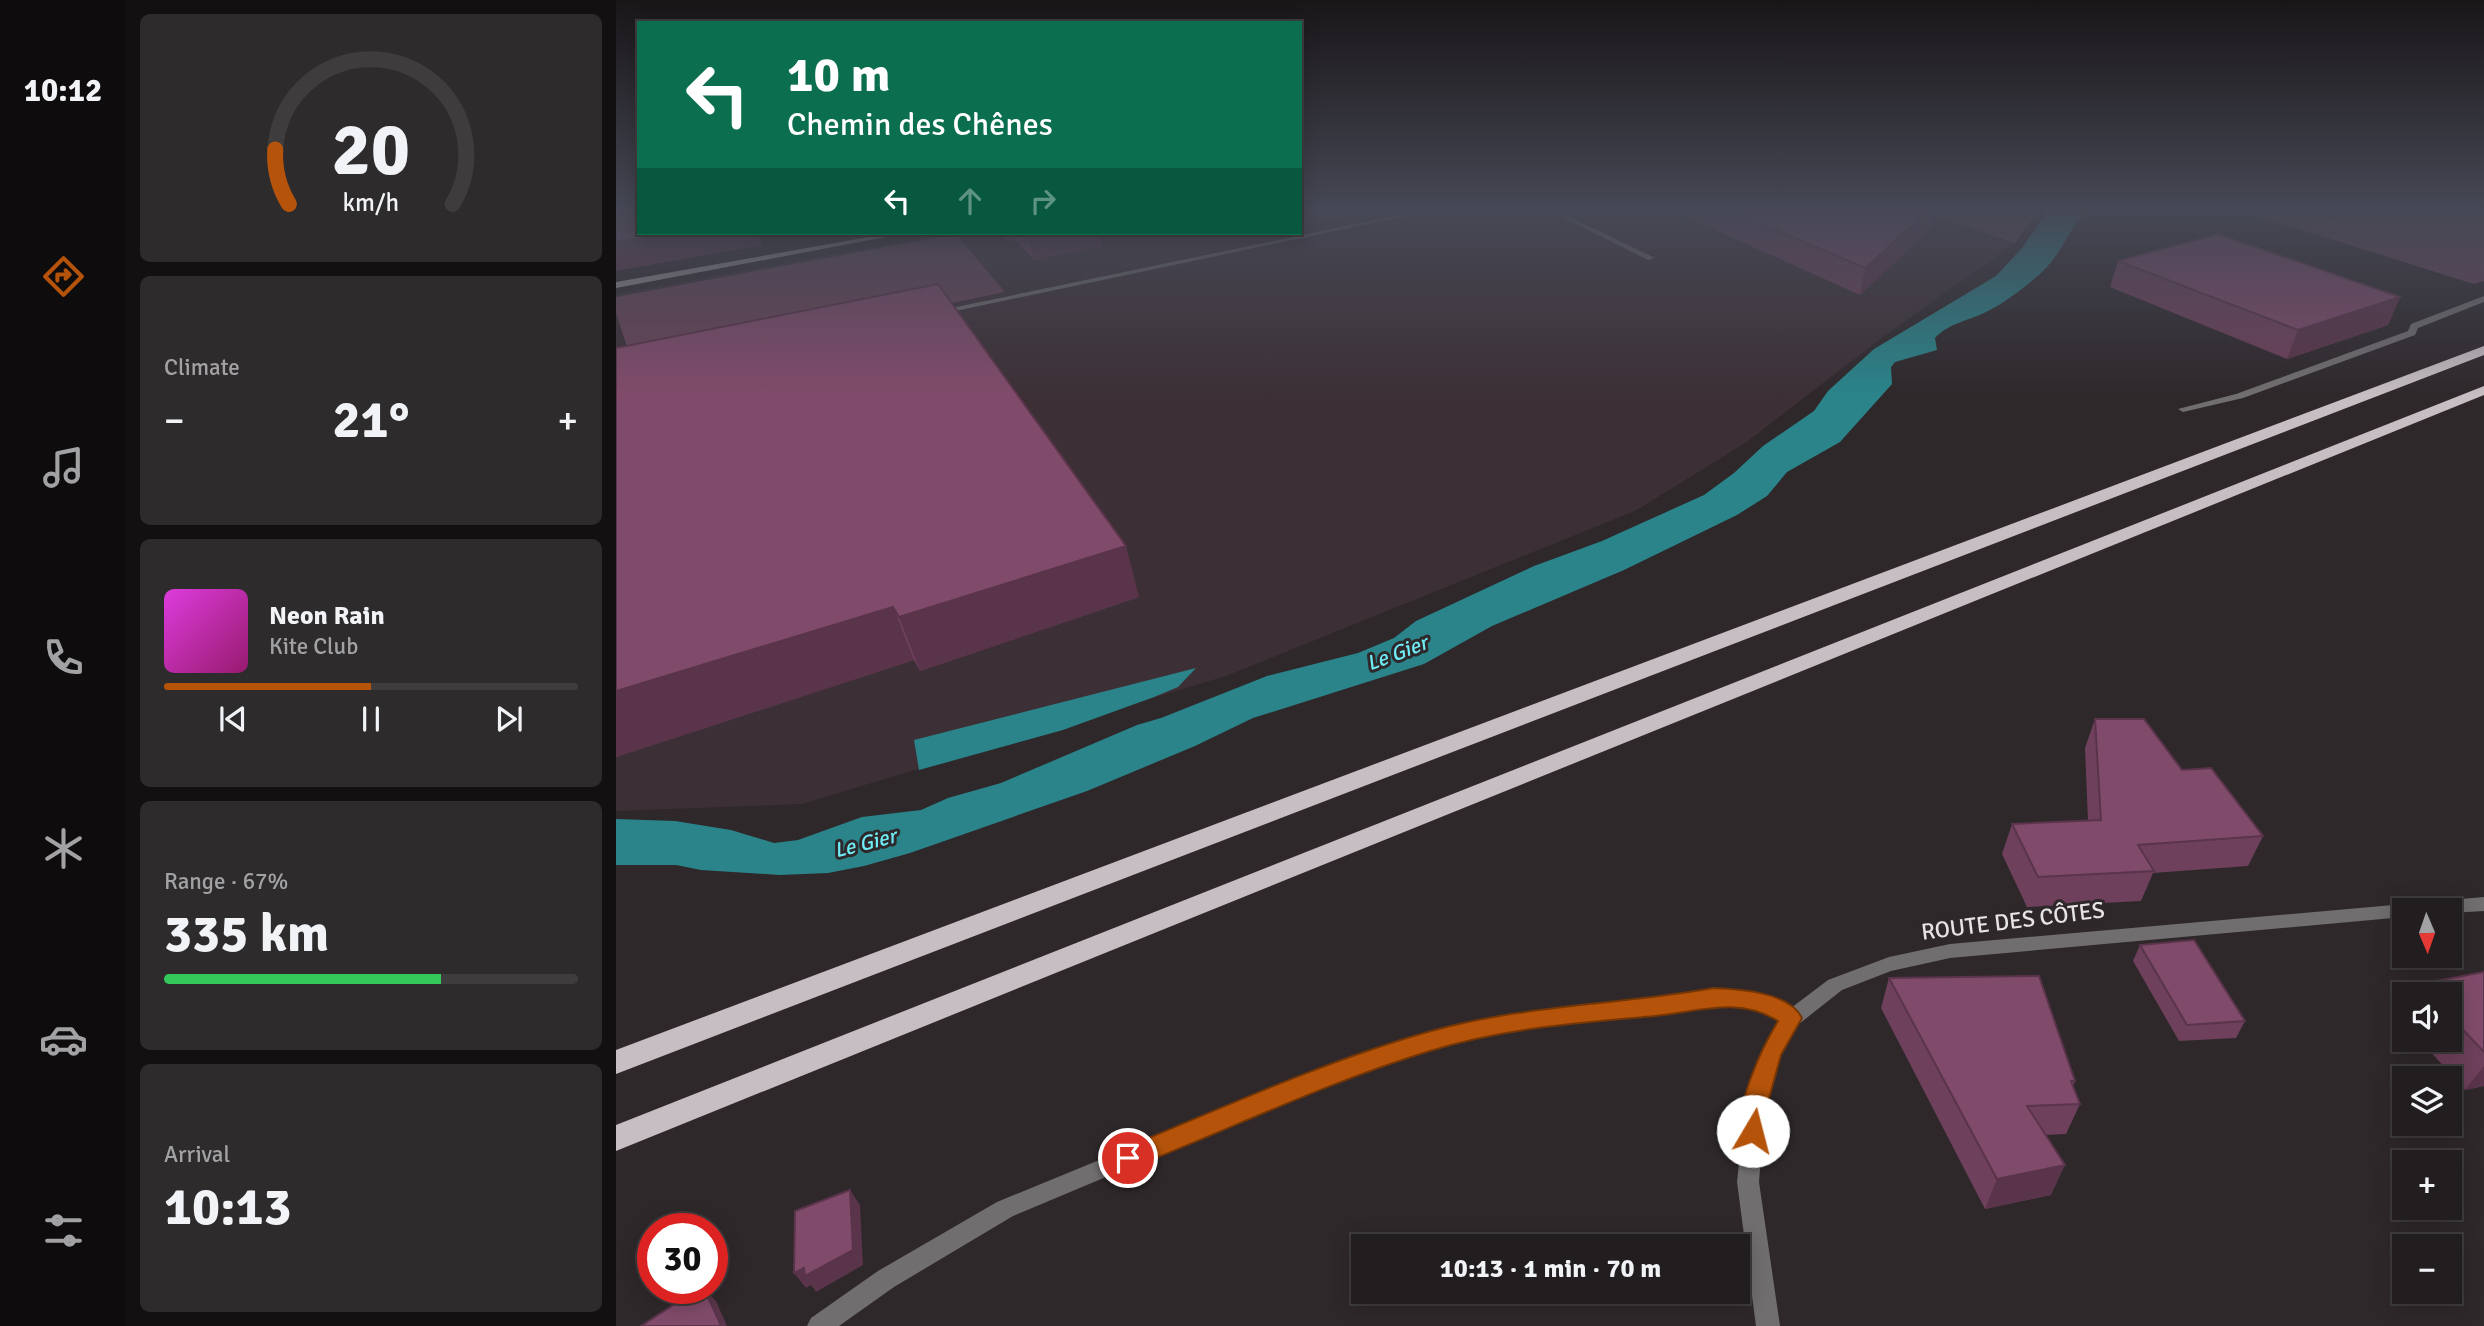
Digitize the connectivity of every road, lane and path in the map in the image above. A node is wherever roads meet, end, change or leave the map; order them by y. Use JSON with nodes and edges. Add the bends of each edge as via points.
{"nodes":[{"id":1,"x":688,"y":272,"type":"edge"},
{"id":2,"x":1129,"y":272,"type":"edge"},
{"id":3,"x":616,"y":285,"type":"edge"},
{"id":4,"x":2484,"y":299,"type":"edge"},
{"id":5,"x":927,"y":314,"type":"edge"},
{"id":6,"x":2484,"y":350,"type":"edge"},
{"id":7,"x":2484,"y":390,"type":"edge"},
{"id":8,"x":2183,"y":409,"type":"dead end"},
{"id":9,"x":2484,"y":904,"type":"edge"},
{"id":10,"x":2462,"y":906,"type":"edge"},
{"id":11,"x":2392,"y":911,"type":"edge"},
{"id":12,"x":1792,"y":1018,"type":"junction"},
{"id":13,"x":616,"y":1062,"type":"edge"},
{"id":14,"x":616,"y":1138,"type":"edge"},
{"id":15,"x":820,"y":1326,"type":"edge"},
{"id":16,"x":1768,"y":1326,"type":"edge"}],
"edges":[{"from":1,"to":3,"type":"main road"},
{"from":2,"to":5,"type":"street"},
{"from":4,"to":8,"type":"street","via":[[2414,326],[2412,333],[2239,396]]},
{"from":6,"to":13,"type":"highway"},
{"from":7,"to":14,"type":"highway"},
{"from":9,"to":10,"type":"street","name":"ROUTE DES CÔTES"},
{"from":11,"to":12,"type":"street","name":"ROUTE DES CÔTES","via":[[1950,951],[1889,964],[1835,985]]},
{"from":12,"to":15,"type":"street","via":[[1768,1004],[1713,997],[1531,1018],[1432,1040],[1325,1076],[1005,1209],[886,1279]]},
{"from":12,"to":16,"type":"street","name":"ROUTE DES CÔTES","via":[[1771,1053],[1755,1106],[1748,1182]]}]}
